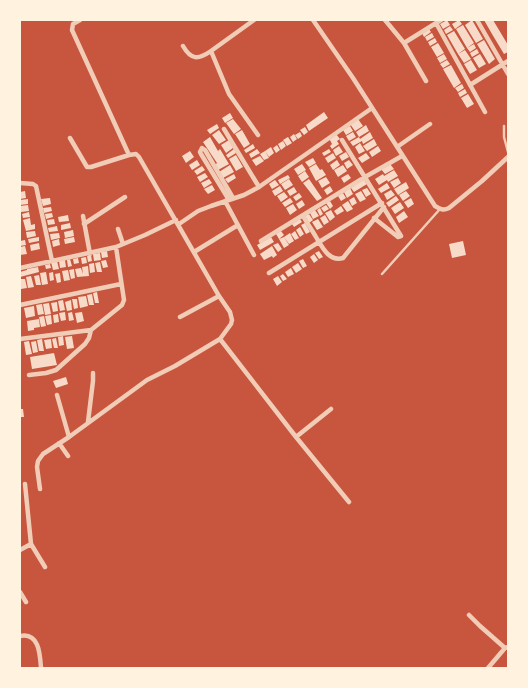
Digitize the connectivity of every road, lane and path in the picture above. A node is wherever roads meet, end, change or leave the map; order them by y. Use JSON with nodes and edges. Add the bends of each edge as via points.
{"nodes":[{"id":1,"x":80,"y":20,"type":"edge"},
{"id":2,"x":254,"y":20,"type":"edge"},
{"id":3,"x":313,"y":20,"type":"edge"},
{"id":4,"x":385,"y":20,"type":"edge"},
{"id":5,"x":427,"y":20,"type":"edge"},
{"id":6,"x":477,"y":20,"type":"edge"},
{"id":7,"x":436,"y":23,"type":"edge"},
{"id":8,"x":404,"y":43,"type":"junction"},
{"id":9,"x":183,"y":46,"type":"dead end"},
{"id":10,"x":211,"y":51,"type":"junction"},
{"id":11,"x":508,"y":61,"type":"edge"},
{"id":12,"x":502,"y":64,"type":"junction"},
{"id":13,"x":508,"y":74,"type":"edge"},
{"id":14,"x":426,"y":81,"type":"dead end"},
{"id":15,"x":470,"y":85,"type":"junction"},
{"id":16,"x":372,"y":108,"type":"junction"},
{"id":17,"x":486,"y":112,"type":"dead end"},
{"id":18,"x":430,"y":124,"type":"dead end"},
{"id":19,"x":504,"y":126,"type":"dead end"},
{"id":20,"x":224,"y":129,"type":"dead end"},
{"id":21,"x":258,"y":136,"type":"dead end"},
{"id":22,"x":70,"y":138,"type":"dead end"},
{"id":23,"x":342,"y":140,"type":"dead end"},
{"id":24,"x":397,"y":147,"type":"junction"},
{"id":25,"x":508,"y":152,"type":"edge"},
{"id":26,"x":129,"y":155,"type":"junction"},
{"id":27,"x":402,"y":156,"type":"junction"},
{"id":28,"x":508,"y":157,"type":"edge"},
{"id":29,"x":365,"y":177,"type":"junction"},
{"id":30,"x":20,"y":183,"type":"edge"},
{"id":31,"x":259,"y":187,"type":"junction"},
{"id":32,"x":125,"y":197,"type":"dead end"},
{"id":33,"x":229,"y":200,"type":"junction"},
{"id":34,"x":383,"y":205,"type":"junction"},
{"id":35,"x":440,"y":209,"type":"junction"},
{"id":36,"x":83,"y":216,"type":"dead end"},
{"id":37,"x":303,"y":216,"type":"junction"},
{"id":38,"x":374,"y":218,"type":"junction"},
{"id":39,"x":177,"y":222,"type":"junction"},
{"id":40,"x":84,"y":224,"type":"junction"},
{"id":41,"x":238,"y":225,"type":"junction"},
{"id":42,"x":118,"y":229,"type":"dead end"},
{"id":43,"x":262,"y":240,"type":"dead end"},
{"id":44,"x":319,"y":242,"type":"junction"},
{"id":45,"x":123,"y":244,"type":"junction"},
{"id":46,"x":116,"y":247,"type":"junction"},
{"id":47,"x":194,"y":252,"type":"junction"},
{"id":48,"x":90,"y":254,"type":"junction"},
{"id":49,"x":254,"y":255,"type":"dead end"},
{"id":50,"x":52,"y":261,"type":"junction"},
{"id":51,"x":20,"y":268,"type":"edge"},
{"id":52,"x":269,"y":274,"type":"dead end"},
{"id":53,"x":382,"y":274,"type":"dead end"},
{"id":54,"x":121,"y":284,"type":"junction"},
{"id":55,"x":219,"y":296,"type":"junction"},
{"id":56,"x":20,"y":305,"type":"edge"},
{"id":57,"x":180,"y":318,"type":"dead end"},
{"id":58,"x":91,"y":330,"type":"junction"},
{"id":59,"x":20,"y":339,"type":"edge"},
{"id":60,"x":220,"y":339,"type":"junction"},
{"id":61,"x":92,"y":373,"type":"dead end"},
{"id":62,"x":29,"y":375,"type":"dead end"},
{"id":63,"x":57,"y":395,"type":"dead end"},
{"id":64,"x":331,"y":409,"type":"dead end"},
{"id":65,"x":88,"y":422,"type":"junction"},
{"id":66,"x":69,"y":437,"type":"junction"},
{"id":67,"x":296,"y":437,"type":"junction"},
{"id":68,"x":59,"y":443,"type":"junction"},
{"id":69,"x":68,"y":456,"type":"dead end"},
{"id":70,"x":25,"y":484,"type":"dead end"},
{"id":71,"x":40,"y":489,"type":"dead end"},
{"id":72,"x":349,"y":502,"type":"dead end"},
{"id":73,"x":31,"y":544,"type":"junction"},
{"id":74,"x":20,"y":550,"type":"edge"},
{"id":75,"x":45,"y":567,"type":"dead end"},
{"id":76,"x":20,"y":592,"type":"edge"},
{"id":77,"x":26,"y":602,"type":"dead end"},
{"id":78,"x":469,"y":615,"type":"dead end"},
{"id":79,"x":20,"y":636,"type":"edge"},
{"id":80,"x":507,"y":648,"type":"edge"},
{"id":81,"x":41,"y":668,"type":"edge"},
{"id":82,"x":488,"y":668,"type":"edge"}],
"edges":[{"from":1,"to":26,"type":"street","via":[[73,24],[72,30]]},
{"from":2,"to":10,"type":"street"},
{"from":3,"to":16,"type":"street"},
{"from":4,"to":8,"type":"street"},
{"from":5,"to":7,"type":"street"},
{"from":6,"to":12,"type":"street"},
{"from":7,"to":8,"type":"street"},
{"from":7,"to":15,"type":"street"},
{"from":8,"to":14,"type":"street"},
{"from":9,"to":10,"type":"street","via":[[192,57],[198,58]]},
{"from":10,"to":21,"type":"street","via":[[229,94]]},
{"from":11,"to":12,"type":"street"},
{"from":12,"to":13,"type":"street"},
{"from":12,"to":15,"type":"street"},
{"from":15,"to":17,"type":"street"},
{"from":16,"to":24,"type":"street"},
{"from":16,"to":31,"type":"street"},
{"from":18,"to":24,"type":"street"},
{"from":19,"to":25,"type":"lane"},
{"from":20,"to":31,"type":"street"},
{"from":22,"to":26,"type":"street","via":[[91,168]]},
{"from":23,"to":29,"type":"street"},
{"from":24,"to":27,"type":"street"},
{"from":26,"to":39,"type":"street","via":[[139,157]]},
{"from":27,"to":29,"type":"street"},
{"from":27,"to":35,"type":"street","via":[[434,206]]},
{"from":28,"to":35,"type":"street","via":[[456,204]]},
{"from":29,"to":34,"type":"street"},
{"from":29,"to":37,"type":"street"},
{"from":30,"to":50,"type":"street","via":[[33,184],[38,189]]},
{"from":31,"to":33,"type":"street"},
{"from":32,"to":40,"type":"street"},
{"from":33,"to":33,"type":"street","via":[[201,154],[202,148],[205,150]]},
{"from":33,"to":39,"type":"street"},
{"from":33,"to":41,"type":"street"},
{"from":34,"to":38,"type":"street"},
{"from":34,"to":38,"type":"street","via":[[401,234],[399,237]]},
{"from":34,"to":44,"type":"street"},
{"from":35,"to":53,"type":"lane"},
{"from":36,"to":40,"type":"street"},
{"from":37,"to":43,"type":"street"},
{"from":37,"to":44,"type":"street"},
{"from":38,"to":44,"type":"street","via":[[343,258],[330,256]]},
{"from":39,"to":45,"type":"street"},
{"from":39,"to":47,"type":"street"},
{"from":40,"to":48,"type":"street"},
{"from":41,"to":47,"type":"street"},
{"from":41,"to":49,"type":"street"},
{"from":42,"to":45,"type":"street"},
{"from":44,"to":52,"type":"street"},
{"from":45,"to":46,"type":"street"},
{"from":46,"to":48,"type":"street"},
{"from":46,"to":54,"type":"street"},
{"from":47,"to":55,"type":"street"},
{"from":48,"to":50,"type":"street"},
{"from":50,"to":51,"type":"street"},
{"from":54,"to":56,"type":"street"},
{"from":54,"to":58,"type":"street","via":[[122,305]]},
{"from":55,"to":57,"type":"street"},
{"from":55,"to":60,"type":"street","via":[[232,320]]},
{"from":58,"to":59,"type":"street"},
{"from":58,"to":62,"type":"street","via":[[85,344],[56,370]]},
{"from":60,"to":65,"type":"street","via":[[147,380]]},
{"from":60,"to":67,"type":"street"},
{"from":61,"to":65,"type":"street"},
{"from":63,"to":66,"type":"street"},
{"from":64,"to":67,"type":"street"},
{"from":65,"to":66,"type":"street"},
{"from":66,"to":68,"type":"street"},
{"from":67,"to":72,"type":"street"},
{"from":68,"to":69,"type":"street"},
{"from":68,"to":71,"type":"street","via":[[38,461]]},
{"from":70,"to":73,"type":"street"},
{"from":73,"to":74,"type":"street"},
{"from":73,"to":75,"type":"street"},
{"from":76,"to":77,"type":"street"},
{"from":78,"to":80,"type":"street"},
{"from":79,"to":81,"type":"street","via":[[28,635],[35,640]]},
{"from":80,"to":82,"type":"street"}]}
